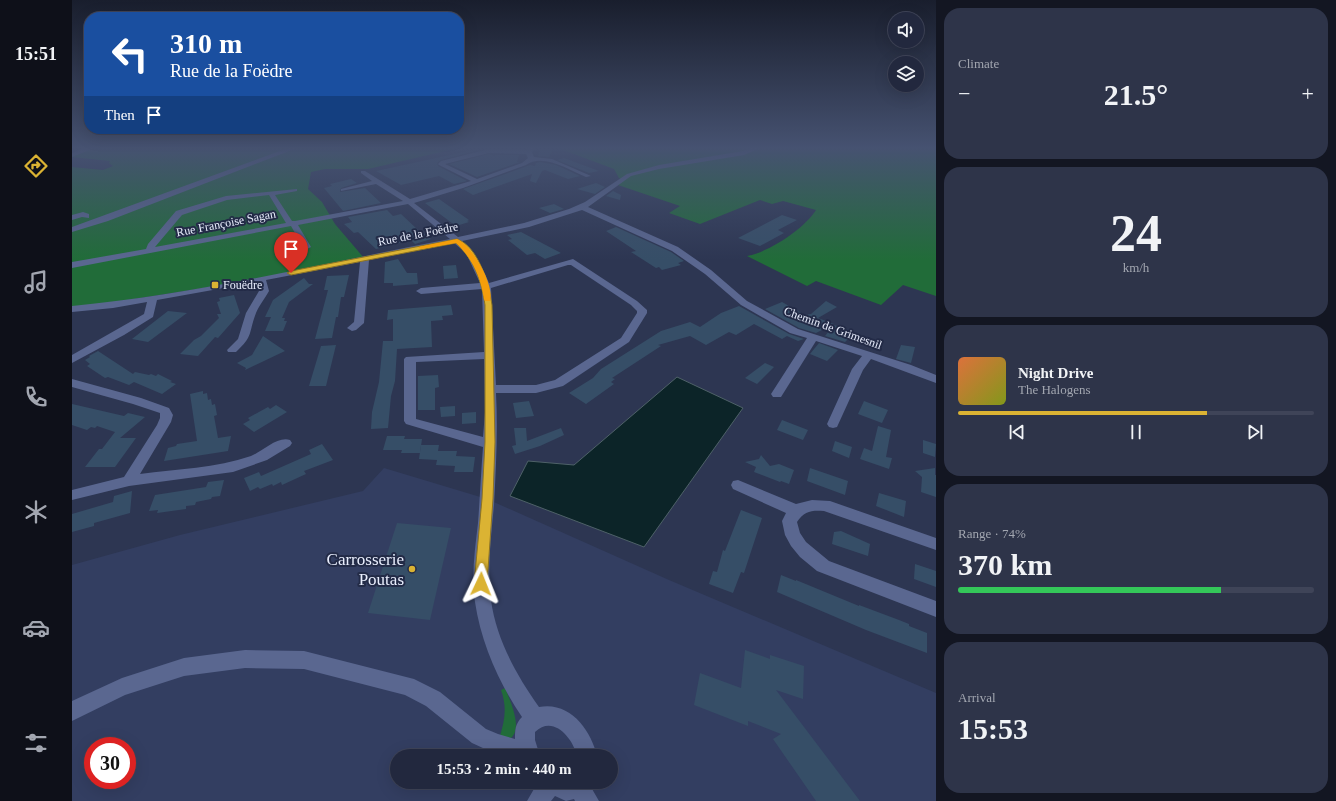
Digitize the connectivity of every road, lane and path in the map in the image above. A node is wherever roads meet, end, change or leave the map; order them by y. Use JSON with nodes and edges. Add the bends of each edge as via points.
{"nodes":[{"id":1,"x":193,"y":185,"type":"edge"},
{"id":2,"x":361,"y":185,"type":"edge"},
{"id":3,"x":384,"y":185,"type":"edge"},
{"id":4,"x":466,"y":185,"type":"edge"},
{"id":5,"x":615,"y":185,"type":"edge"},
{"id":6,"x":295,"y":190,"type":"dead end"},
{"id":7,"x":343,"y":190,"type":"dead end"},
{"id":8,"x":271,"y":193,"type":"junction"},
{"id":9,"x":409,"y":202,"type":"junction"},
{"id":10,"x":582,"y":207,"type":"junction"},
{"id":11,"x":86,"y":216,"type":"dead end"},
{"id":12,"x":72,"y":218,"type":"edge"},
{"id":13,"x":291,"y":223,"type":"junction"},
{"id":14,"x":72,"y":230,"type":"edge"},
{"id":15,"x":457,"y":240,"type":"junction"},
{"id":16,"x":306,"y":247,"type":"dead end"},
{"id":17,"x":150,"y":250,"type":"junction"},
{"id":18,"x":364,"y":258,"type":"junction"},
{"id":19,"x":72,"y":265,"type":"edge"},
{"id":20,"x":261,"y":279,"type":"junction"},
{"id":21,"x":486,"y":286,"type":"junction"},
{"id":22,"x":422,"y":290,"type":"dead end"},
{"id":23,"x":153,"y":299,"type":"junction"},
{"id":24,"x":72,"y":309,"type":"edge"},
{"id":25,"x":352,"y":328,"type":"dead end"},
{"id":26,"x":813,"y":337,"type":"junction"},
{"id":27,"x":232,"y":350,"type":"dead end"},
{"id":28,"x":490,"y":355,"type":"junction"},
{"id":29,"x":869,"y":355,"type":"junction"},
{"id":30,"x":72,"y":360,"type":"edge"},
{"id":31,"x":936,"y":379,"type":"edge"},
{"id":32,"x":72,"y":383,"type":"edge"},
{"id":33,"x":490,"y":389,"type":"junction"},
{"id":34,"x":777,"y":394,"type":"dead end"},
{"id":35,"x":833,"y":424,"type":"dead end"},
{"id":36,"x":285,"y":442,"type":"dead end"},
{"id":37,"x":490,"y":442,"type":"junction"},
{"id":38,"x":129,"y":481,"type":"junction"},
{"id":39,"x":738,"y":485,"type":"dead end"},
{"id":40,"x":72,"y":495,"type":"edge"},
{"id":41,"x":796,"y":511,"type":"junction"},
{"id":42,"x":936,"y":544,"type":"edge"},
{"id":43,"x":936,"y":609,"type":"edge"},
{"id":44,"x":72,"y":711,"type":"edge"},
{"id":45,"x":535,"y":718,"type":"junction"},
{"id":46,"x":511,"y":749,"type":"edge"},
{"id":47,"x":527,"y":749,"type":"edge"},
{"id":48,"x":586,"y":749,"type":"edge"},
{"id":49,"x":546,"y":789,"type":"edge"},
{"id":50,"x":564,"y":789,"type":"edge"},
{"id":51,"x":583,"y":790,"type":"edge"},
{"id":52,"x":538,"y":801,"type":"edge"}],
"edges":[{"from":1,"to":14,"type":"street"},
{"from":2,"to":7,"type":"street"},
{"from":3,"to":9,"type":"street"},
{"from":4,"to":9,"type":"street","name":"Rue Françoise Sagan"},
{"from":5,"to":10,"type":"street","name":"Rue de la Foëdre"},
{"from":6,"to":8,"type":"street"},
{"from":8,"to":13,"type":"street"},
{"from":8,"to":17,"type":"street","via":[[226,198],[179,213]]},
{"from":9,"to":13,"type":"street","name":"Rue Françoise Sagan"},
{"from":9,"to":15,"type":"street"},
{"from":10,"to":15,"type":"street","name":"Rue de la Foëdre","via":[[540,221]]},
{"from":10,"to":26,"type":"street","name":"Chemin de Grimesnil","via":[[675,249],[708,272],[744,303],[771,319]]},
{"from":11,"to":12,"type":"street","via":[[83,214]]},
{"from":13,"to":16,"type":"street"},
{"from":13,"to":17,"type":"street","name":"Rue Françoise Sagan"},
{"from":15,"to":18,"type":"street","name":"Rue de la Foëdre"},
{"from":15,"to":21,"type":"street","via":[[469,252]]},
{"from":17,"to":19,"type":"street","name":"Rue Françoise Sagan"},
{"from":18,"to":20,"type":"street","name":"Rue de la Foëdre"},
{"from":18,"to":25,"type":"street","via":[[359,323]]},
{"from":20,"to":23,"type":"street","name":"Rue de la Foëdre"},
{"from":20,"to":27,"type":"street","via":[[264,291],[251,313],[248,331]]},
{"from":21,"to":22,"type":"street"},
{"from":21,"to":28,"type":"street"},
{"from":21,"to":33,"type":"street","via":[[573,262],[642,310],[625,340],[559,383],[536,389]]},
{"from":23,"to":24,"type":"street","name":"Rue de la Foëdre"},
{"from":23,"to":30,"type":"street","via":[[149,315]]},
{"from":26,"to":29,"type":"street","name":"Chemin de Grimesnil"},
{"from":26,"to":34,"type":"street"},
{"from":28,"to":33,"type":"street"},
{"from":28,"to":37,"type":"street","via":[[410,359],[410,421],[481,442]]},
{"from":29,"to":31,"type":"street","name":"Chemin de Grimesnil"},
{"from":29,"to":35,"type":"street","via":[[858,368]]},
{"from":32,"to":38,"type":"street","via":[[147,404],[166,412],[164,426]]},
{"from":33,"to":37,"type":"street"},
{"from":36,"to":38,"type":"street","via":[[262,457],[233,467]]},
{"from":37,"to":45,"type":"street","via":[[481,571],[483,601],[491,635],[500,657],[516,691]]},
{"from":38,"to":40,"type":"street"},
{"from":39,"to":41,"type":"street"},
{"from":41,"to":42,"type":"street","via":[[811,504],[830,507]]},
{"from":41,"to":43,"type":"street","via":[[789,521],[792,535],[809,556],[823,566]]},
{"from":44,"to":46,"type":"street","via":[[122,687],[184,667],[245,659],[304,660],[407,686],[433,699],[479,736]]},
{"from":45,"to":47,"type":"street","via":[[525,728]]},
{"from":45,"to":48,"type":"street","via":[[560,718],[579,735]]},
{"from":49,"to":52,"type":"street"},
{"from":50,"to":51,"type":"street"}]}
